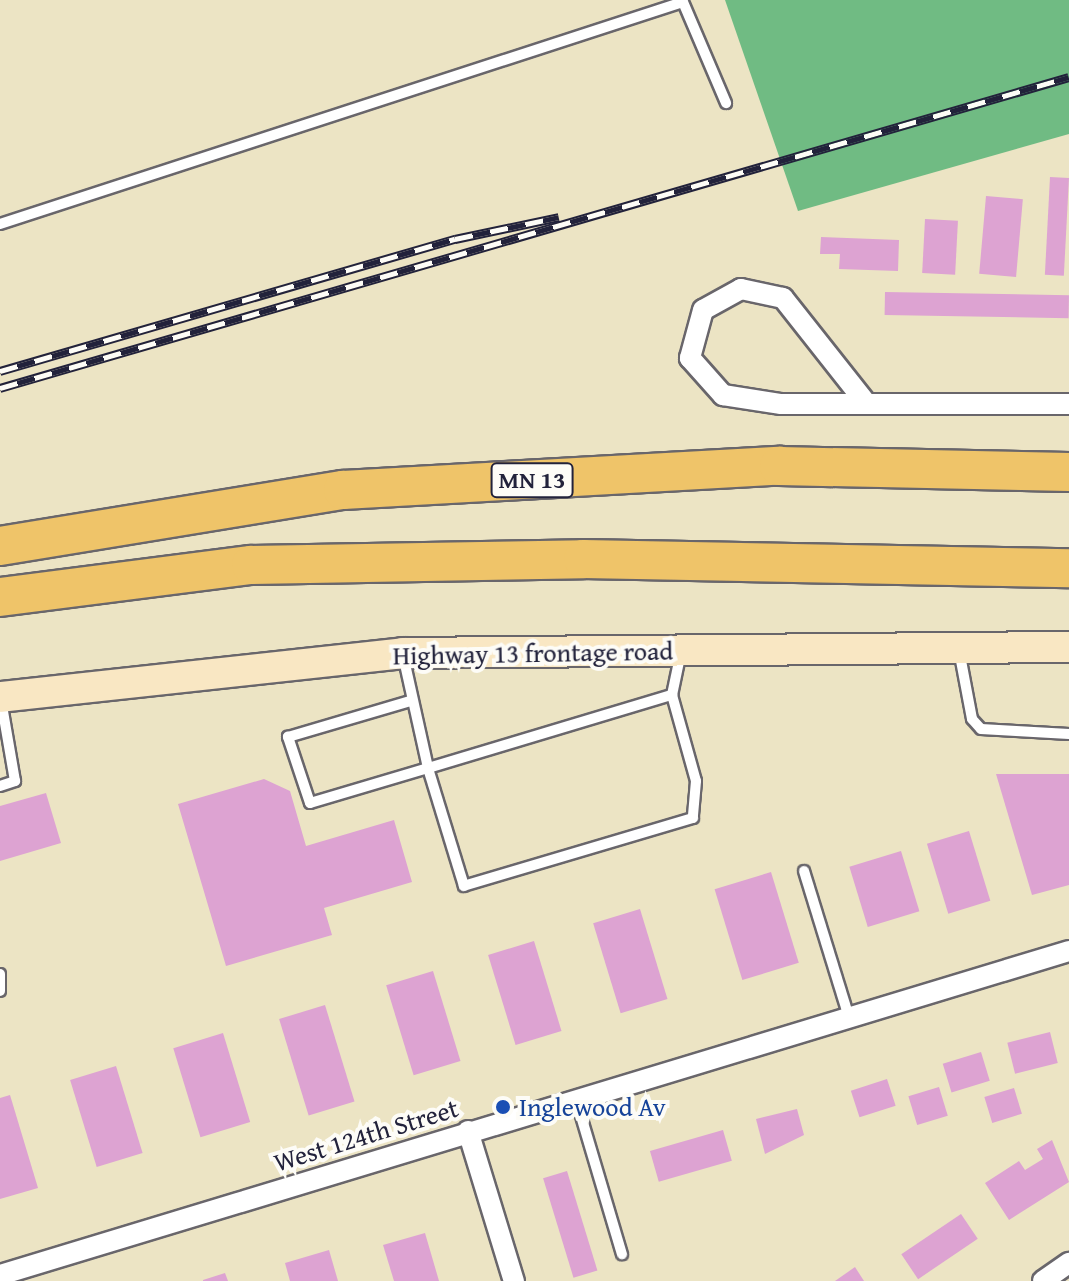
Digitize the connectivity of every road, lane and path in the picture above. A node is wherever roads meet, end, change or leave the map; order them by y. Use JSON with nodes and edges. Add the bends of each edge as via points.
{"nodes":[{"id":1,"x":726,"y":103,"type":"dead end"},
{"id":2,"x":0,"y":224,"type":"edge"},
{"id":3,"x":866,"y":403,"type":"junction"},
{"id":4,"x":1069,"y":404,"type":"edge"},
{"id":5,"x":1069,"y":472,"type":"edge"},
{"id":6,"x":0,"y":546,"type":"edge"},
{"id":7,"x":1069,"y":568,"type":"edge"},
{"id":8,"x":0,"y":597,"type":"edge"},
{"id":9,"x":1069,"y":647,"type":"edge"},
{"id":10,"x":959,"y":648,"type":"junction"},
{"id":11,"x":681,"y":650,"type":"junction"},
{"id":12,"x":403,"y":653,"type":"junction"},
{"id":13,"x":672,"y":695,"type":"junction"},
{"id":14,"x":0,"y":697,"type":"edge"},
{"id":15,"x":410,"y":701,"type":"junction"},
{"id":16,"x":1069,"y":734,"type":"edge"},
{"id":17,"x":428,"y":768,"type":"junction"},
{"id":18,"x":0,"y":786,"type":"edge"},
{"id":19,"x":804,"y":871,"type":"dead end"},
{"id":20,"x":1069,"y":951,"type":"edge"},
{"id":21,"x":0,"y":974,"type":"edge"},
{"id":22,"x":0,"y":991,"type":"edge"},
{"id":23,"x":849,"y":1017,"type":"junction"},
{"id":24,"x":576,"y":1099,"type":"junction"},
{"id":25,"x":468,"y":1131,"type":"junction"},
{"id":26,"x":622,"y":1254,"type":"dead end"},
{"id":27,"x":1069,"y":1263,"type":"edge"},
{"id":28,"x":0,"y":1275,"type":"edge"},
{"id":29,"x":514,"y":1281,"type":"edge"},
{"id":30,"x":1043,"y":1281,"type":"edge"}],
"edges":[{"from":1,"to":2,"type":"lane","via":[[683,2]]},
{"from":3,"to":3,"type":"street","via":[[783,298],[741,289],[703,310],[690,358],[723,395]]},
{"from":3,"to":4,"type":"street"},
{"from":5,"to":6,"type":"highway","number":"MN 13","via":[[779,466],[343,490]]},
{"from":7,"to":8,"type":"highway","via":[[583,559],[251,565]]},
{"from":9,"to":10,"type":"street","name":"Highway 13 frontage road"},
{"from":10,"to":11,"type":"street","name":"Highway 13 frontage road"},
{"from":10,"to":16,"type":"lane","via":[[972,719],[981,729]]},
{"from":11,"to":12,"type":"street","name":"Highway 13 frontage road"},
{"from":11,"to":13,"type":"lane"},
{"from":12,"to":14,"type":"street","name":"Highway 13 frontage road"},
{"from":12,"to":15,"type":"lane"},
{"from":13,"to":17,"type":"lane"},
{"from":13,"to":17,"type":"lane","via":[[698,797],[693,818],[674,827],[464,886]]},
{"from":14,"to":18,"type":"lane","via":[[15,781]]},
{"from":15,"to":17,"type":"lane"},
{"from":15,"to":17,"type":"lane","via":[[288,737],[310,803]]},
{"from":19,"to":23,"type":"lane"},
{"from":20,"to":23,"type":"street","name":"West 124th Street"},
{"from":21,"to":22,"type":"lane"},
{"from":23,"to":24,"type":"street","name":"West 124th Street"},
{"from":24,"to":25,"type":"street","name":"West 124th Street"},
{"from":24,"to":26,"type":"lane"},
{"from":25,"to":28,"type":"street","name":"West 124th Street"},
{"from":25,"to":29,"type":"street"},
{"from":27,"to":30,"type":"street"}]}
